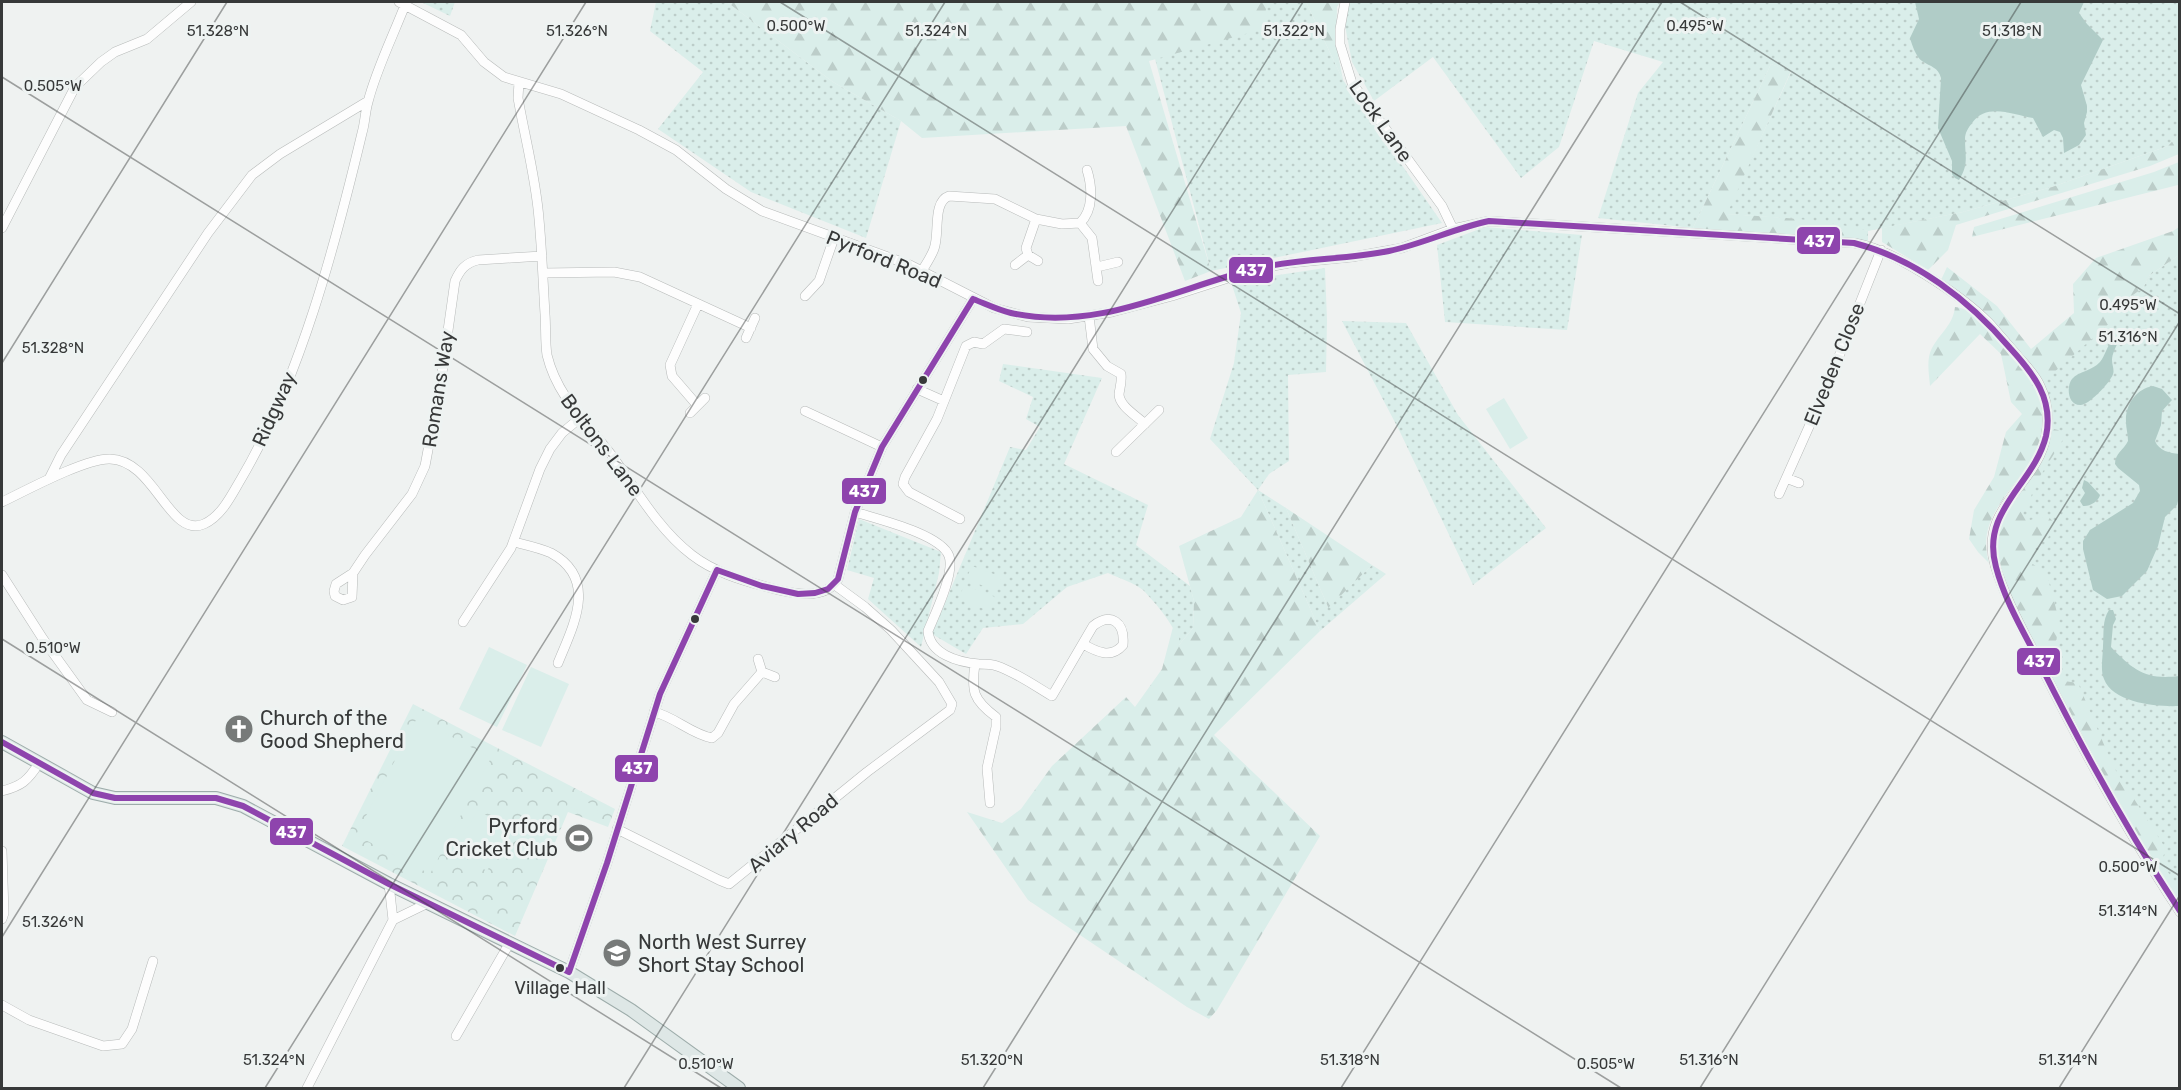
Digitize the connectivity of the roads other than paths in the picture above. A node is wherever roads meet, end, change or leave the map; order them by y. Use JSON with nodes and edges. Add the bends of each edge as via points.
{"nodes":[{"id":1,"x":191,"y":2,"type":"edge"},
{"id":2,"x":1345,"y":2,"type":"edge"},
{"id":3,"x":402,"y":3,"type":"edge"},
{"id":4,"x":519,"y":82,"type":"junction"},
{"id":5,"x":368,"y":101,"type":"junction"},
{"id":6,"x":1092,"y":175,"type":"dead end"},
{"id":7,"x":1036,"y":219,"type":"junction"},
{"id":8,"x":1080,"y":223,"type":"junction"},
{"id":9,"x":2,"y":228,"type":"edge"},
{"id":10,"x":1453,"y":229,"type":"junction"},
{"id":11,"x":834,"y":238,"type":"junction"},
{"id":12,"x":1881,"y":250,"type":"junction"},
{"id":13,"x":1028,"y":255,"type":"junction"},
{"id":14,"x":542,"y":256,"type":"junction"},
{"id":15,"x":1038,"y":261,"type":"dead end"},
{"id":16,"x":1118,"y":262,"type":"dead end"},
{"id":17,"x":1015,"y":265,"type":"dead end"},
{"id":18,"x":1097,"y":267,"type":"junction"},
{"id":19,"x":922,"y":271,"type":"junction"},
{"id":20,"x":543,"y":273,"type":"junction"},
{"id":21,"x":1098,"y":280,"type":"dead end"},
{"id":22,"x":805,"y":296,"type":"dead end"},
{"id":23,"x":973,"y":299,"type":"junction"},
{"id":24,"x":698,"y":304,"type":"junction"},
{"id":25,"x":1089,"y":316,"type":"junction"},
{"id":26,"x":755,"y":318,"type":"dead end"},
{"id":27,"x":751,"y":328,"type":"junction"},
{"id":28,"x":1027,"y":332,"type":"dead end"},
{"id":29,"x":746,"y":338,"type":"dead end"},
{"id":30,"x":917,"y":388,"type":"junction"},
{"id":31,"x":705,"y":398,"type":"dead end"},
{"id":32,"x":944,"y":401,"type":"junction"},
{"id":33,"x":697,"y":405,"type":"junction"},
{"id":34,"x":1160,"y":410,"type":"dead end"},
{"id":35,"x":805,"y":411,"type":"dead end"},
{"id":36,"x":690,"y":413,"type":"dead end"},
{"id":37,"x":580,"y":418,"type":"junction"},
{"id":38,"x":1145,"y":424,"type":"junction"},
{"id":39,"x":882,"y":447,"type":"junction"},
{"id":40,"x":1116,"y":452,"type":"dead end"},
{"id":41,"x":1786,"y":478,"type":"junction"},
{"id":42,"x":49,"y":479,"type":"junction"},
{"id":43,"x":1799,"y":483,"type":"dead end"},
{"id":44,"x":1779,"y":494,"type":"dead end"},
{"id":45,"x":2,"y":502,"type":"edge"},
{"id":46,"x":855,"y":512,"type":"junction"},
{"id":47,"x":960,"y":519,"type":"dead end"},
{"id":48,"x":514,"y":542,"type":"junction"},
{"id":49,"x":717,"y":570,"type":"junction"},
{"id":50,"x":353,"y":573,"type":"dead end"},
{"id":51,"x":2,"y":575,"type":"edge"},
{"id":52,"x":835,"y":585,"type":"junction"},
{"id":53,"x":464,"y":614,"type":"dead end"},
{"id":54,"x":1083,"y":644,"type":"junction"},
{"id":55,"x":758,"y":659,"type":"dead end"},
{"id":56,"x":558,"y":663,"type":"dead end"},
{"id":57,"x":975,"y":664,"type":"junction"},
{"id":58,"x":762,"y":672,"type":"junction"},
{"id":59,"x":775,"y":677,"type":"dead end"},
{"id":60,"x":112,"y":712,"type":"dead end"},
{"id":61,"x":654,"y":712,"type":"junction"},
{"id":62,"x":2,"y":742,"type":"edge"},
{"id":63,"x":39,"y":763,"type":"junction"},
{"id":64,"x":2,"y":791,"type":"edge"},
{"id":65,"x":990,"y":803,"type":"dead end"},
{"id":66,"x":617,"y":829,"type":"junction"},
{"id":67,"x":2,"y":851,"type":"edge"},
{"id":68,"x":389,"y":884,"type":"junction"},
{"id":69,"x":428,"y":903,"type":"junction"},
{"id":70,"x":2180,"y":912,"type":"edge"},
{"id":71,"x":2,"y":919,"type":"edge"},
{"id":72,"x":393,"y":921,"type":"junction"},
{"id":73,"x":509,"y":944,"type":"junction"},
{"id":74,"x":153,"y":961,"type":"dead end"},
{"id":75,"x":569,"y":972,"type":"junction"},
{"id":76,"x":2,"y":1005,"type":"edge"},
{"id":77,"x":456,"y":1036,"type":"dead end"},
{"id":78,"x":307,"y":1089,"type":"edge"},
{"id":79,"x":739,"y":1089,"type":"edge"}],
"edges":[{"from":1,"to":9,"type":"street","via":[[147,39],[101,62],[75,87]]},
{"from":2,"to":10,"type":"street","name":"Lock Lane","via":[[1340,44],[1352,83],[1442,206]]},
{"from":3,"to":4,"type":"street","name":"Pyrford Road","via":[[461,35],[491,68]]},
{"from":3,"to":5,"type":"street","name":"Ridgway"},
{"from":4,"to":11,"type":"street","name":"Pyrford Road","via":[[561,94],[639,130],[676,150],[743,201]]},
{"from":4,"to":14,"type":"street","name":"Boltons Lane","via":[[518,98],[538,206]]},
{"from":5,"to":42,"type":"street","via":[[252,174],[202,242]]},
{"from":5,"to":42,"type":"street","name":"Ridgway","via":[[327,265],[291,372],[253,457],[223,508],[205,523],[183,523],[146,477],[116,460],[100,460]]},
{"from":6,"to":8,"type":"street","via":[[1089,203]]},
{"from":7,"to":8,"type":"street"},
{"from":7,"to":13,"type":"street","via":[[1026,248]]},
{"from":7,"to":19,"type":"street","via":[[995,199],[944,198],[934,249]]},
{"from":8,"to":18,"type":"street","via":[[1092,238]]},
{"from":10,"to":12,"type":"street","name":"Pyrford Road","via":[[1498,221],[1854,243]]},
{"from":10,"to":25,"type":"street","name":"Pyrford Road","via":[[1402,248],[1253,270],[1172,296]]},
{"from":11,"to":19,"type":"street","name":"Pyrford Road"},
{"from":11,"to":22,"type":"street","via":[[819,281]]},
{"from":12,"to":41,"type":"street","name":"Elveden Close"},
{"from":12,"to":70,"type":"street","name":"Pyrford Road","via":[[1978,313],[2040,384],[2048,410],[2043,449],[1997,519],[1994,562],[2093,769]]},
{"from":13,"to":15,"type":"street"},
{"from":13,"to":17,"type":"street"},
{"from":14,"to":20,"type":"street","name":"Boltons Lane"},
{"from":14,"to":50,"type":"street","name":"Romans Way","via":[[478,260],[459,273],[425,466],[411,494]]},
{"from":16,"to":18,"type":"street"},
{"from":18,"to":21,"type":"street"},
{"from":19,"to":23,"type":"street","name":"Pyrford Road"},
{"from":20,"to":24,"type":"street","via":[[614,272],[640,278]]},
{"from":20,"to":37,"type":"street","name":"Boltons Lane","via":[[547,354],[562,392]]},
{"from":23,"to":25,"type":"street","name":"Pyrford Road","via":[[994,308],[1054,320]]},
{"from":23,"to":30,"type":"street"},
{"from":24,"to":27,"type":"street"},
{"from":24,"to":33,"type":"street","via":[[670,364],[672,376]]},
{"from":25,"to":38,"type":"street","via":[[1093,349],[1120,374],[1122,403]]},
{"from":26,"to":27,"type":"street"},
{"from":27,"to":29,"type":"street"},
{"from":28,"to":32,"type":"street","via":[[1004,329],[983,344],[968,344]]},
{"from":30,"to":32,"type":"street"},
{"from":30,"to":39,"type":"street"},
{"from":31,"to":33,"type":"street"},
{"from":32,"to":47,"type":"street","via":[[903,484],[909,492]]},
{"from":33,"to":36,"type":"street"},
{"from":34,"to":38,"type":"street"},
{"from":35,"to":39,"type":"street"},
{"from":37,"to":48,"type":"street","via":[[550,449]]},
{"from":37,"to":49,"type":"street","name":"Boltons Lane","via":[[672,538]]},
{"from":38,"to":40,"type":"street"},
{"from":39,"to":46,"type":"street"},
{"from":41,"to":43,"type":"street"},
{"from":41,"to":44,"type":"street","name":"Elveden Close"},
{"from":42,"to":45,"type":"street","name":"Ridgway"},
{"from":46,"to":52,"type":"street"},
{"from":46,"to":57,"type":"street","via":[[932,539],[944,548],[950,557],[949,573],[928,631],[929,640],[935,649],[948,656]]},
{"from":48,"to":53,"type":"street"},
{"from":48,"to":56,"type":"street","via":[[562,561],[579,590],[580,602],[558,650]]},
{"from":49,"to":52,"type":"street","name":"Boltons Lane","via":[[790,593],[819,593]]},
{"from":49,"to":61,"type":"street"},
{"from":51,"to":60,"type":"street","via":[[87,700]]},
{"from":52,"to":66,"type":"street","name":"Aviary Road","via":[[891,630],[939,682],[952,704],[950,710],[729,884]]},
{"from":54,"to":54,"type":"street","via":[[1096,652],[1118,651],[1123,645],[1123,630],[1117,622],[1101,620],[1092,626]]},
{"from":54,"to":57,"type":"street","via":[[1052,696],[996,665]]},
{"from":55,"to":58,"type":"street"},
{"from":57,"to":65,"type":"street","via":[[974,692],[979,703],[996,717],[987,768]]},
{"from":58,"to":59,"type":"street"},
{"from":58,"to":61,"type":"street","via":[[712,738]]},
{"from":61,"to":66,"type":"street"},
{"from":62,"to":63,"type":"main road"},
{"from":63,"to":64,"type":"street","via":[[19,787]]},
{"from":63,"to":68,"type":"main road","via":[[93,793],[115,798],[210,798],[243,806]]},
{"from":66,"to":75,"type":"street"},
{"from":67,"to":71,"type":"street"},
{"from":68,"to":69,"type":"main road"},
{"from":68,"to":72,"type":"street"},
{"from":69,"to":72,"type":"street"},
{"from":69,"to":73,"type":"main road"},
{"from":72,"to":78,"type":"street"},
{"from":73,"to":75,"type":"main road"},
{"from":73,"to":77,"type":"street"},
{"from":74,"to":76,"type":"street","via":[[132,1029],[122,1044],[102,1046],[29,1020]]},
{"from":75,"to":79,"type":"main road","via":[[631,1011]]}]}
